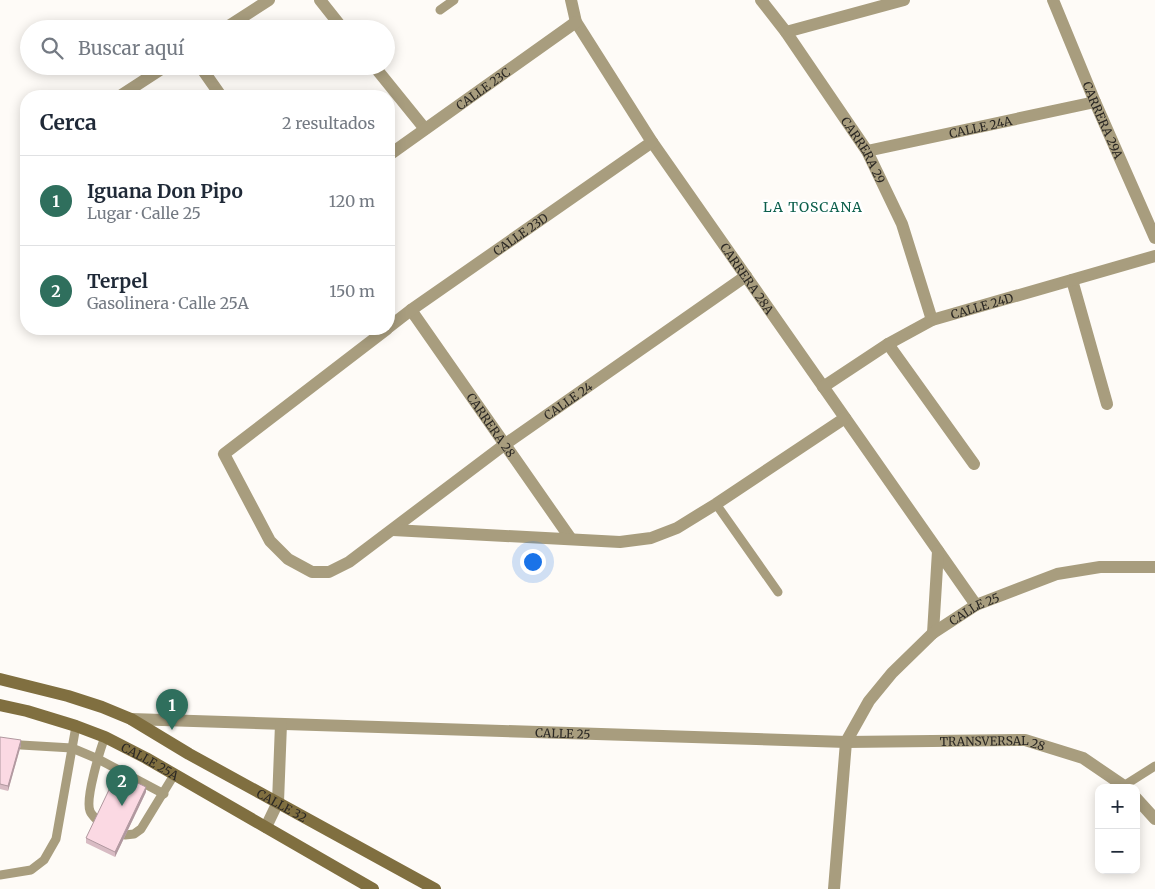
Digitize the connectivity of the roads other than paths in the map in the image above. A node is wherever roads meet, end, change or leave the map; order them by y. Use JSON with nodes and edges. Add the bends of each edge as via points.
{"nodes":[{"id":1,"x":269,"y":0,"type":"edge"},
{"id":2,"x":320,"y":0,"type":"edge"},
{"id":3,"x":454,"y":0,"type":"edge"},
{"id":4,"x":571,"y":0,"type":"edge"},
{"id":5,"x":761,"y":0,"type":"edge"},
{"id":6,"x":904,"y":0,"type":"edge"},
{"id":7,"x":1053,"y":0,"type":"edge"},
{"id":8,"x":440,"y":10,"type":"dead end"},
{"id":9,"x":238,"y":20,"type":"edge"},
{"id":10,"x":336,"y":20,"type":"edge"},
{"id":11,"x":576,"y":22,"type":"junction"},
{"id":12,"x":786,"y":32,"type":"junction"},
{"id":13,"x":152,"y":75,"type":"edge"},
{"id":14,"x":206,"y":75,"type":"edge"},
{"id":15,"x":381,"y":75,"type":"edge"},
{"id":16,"x":129,"y":90,"type":"edge"},
{"id":17,"x":217,"y":90,"type":"edge"},
{"id":18,"x":393,"y":90,"type":"edge"},
{"id":19,"x":395,"y":92,"type":"edge"},
{"id":20,"x":1095,"y":102,"type":"junction"},
{"id":21,"x":425,"y":129,"type":"junction"},
{"id":22,"x":652,"y":142,"type":"junction"},
{"id":23,"x":395,"y":151,"type":"edge"},
{"id":24,"x":867,"y":151,"type":"junction"},
{"id":25,"x":1155,"y":238,"type":"edge"},
{"id":26,"x":1155,"y":256,"type":"edge"},
{"id":27,"x":746,"y":276,"type":"junction"},
{"id":28,"x":1072,"y":280,"type":"junction"},
{"id":29,"x":411,"y":310,"type":"junction"},
{"id":30,"x":932,"y":320,"type":"junction"},
{"id":31,"x":395,"y":323,"type":"edge"},
{"id":32,"x":379,"y":335,"type":"edge"},
{"id":33,"x":888,"y":344,"type":"junction"},
{"id":34,"x":823,"y":387,"type":"junction"},
{"id":35,"x":1107,"y":404,"type":"dead end"},
{"id":36,"x":845,"y":418,"type":"junction"},
{"id":37,"x":504,"y":445,"type":"junction"},
{"id":38,"x":224,"y":454,"type":"joint"},
{"id":39,"x":974,"y":464,"type":"dead end"},
{"id":40,"x":716,"y":504,"type":"junction"},
{"id":41,"x":393,"y":530,"type":"junction"},
{"id":42,"x":571,"y":539,"type":"junction"},
{"id":43,"x":938,"y":551,"type":"junction"},
{"id":44,"x":1155,"y":567,"type":"edge"},
{"id":45,"x":778,"y":592,"type":"dead end"},
{"id":46,"x":976,"y":605,"type":"junction"},
{"id":47,"x":933,"y":633,"type":"junction"},
{"id":48,"x":0,"y":679,"type":"edge"},
{"id":49,"x":0,"y":705,"type":"edge"},
{"id":50,"x":131,"y":719,"type":"junction"},
{"id":51,"x":281,"y":724,"type":"junction"},
{"id":52,"x":76,"y":726,"type":"junction"},
{"id":53,"x":105,"y":737,"type":"junction"},
{"id":54,"x":846,"y":742,"type":"junction"},
{"id":55,"x":21,"y":745,"type":"edge"},
{"id":56,"x":72,"y":748,"type":"junction"},
{"id":57,"x":98,"y":759,"type":"junction"},
{"id":58,"x":1155,"y":766,"type":"edge"},
{"id":59,"x":174,"y":775,"type":"junction"},
{"id":60,"x":1123,"y":784,"type":"edge"},
{"id":61,"x":1129,"y":784,"type":"edge"},
{"id":62,"x":164,"y":794,"type":"junction"},
{"id":63,"x":278,"y":802,"type":"junction"},
{"id":64,"x":1140,"y":802,"type":"edge"},
{"id":65,"x":1155,"y":819,"type":"edge"},
{"id":66,"x":97,"y":820,"type":"edge"},
{"id":67,"x":266,"y":827,"type":"junction"},
{"id":68,"x":125,"y":835,"type":"edge"},
{"id":69,"x":0,"y":875,"type":"edge"},
{"id":70,"x":373,"y":889,"type":"edge"},
{"id":71,"x":435,"y":889,"type":"edge"},
{"id":72,"x":834,"y":889,"type":"edge"}],
"edges":[{"from":1,"to":9,"type":"street"},
{"from":2,"to":10,"type":"street"},
{"from":3,"to":8,"type":"lane"},
{"from":4,"to":11,"type":"street","name":"CARRERA 28A"},
{"from":5,"to":12,"type":"street","name":"CARRERA 29"},
{"from":6,"to":12,"type":"street"},
{"from":7,"to":20,"type":"street","name":"CARRERA 29A"},
{"from":11,"to":21,"type":"street","name":"CALLE 23C"},
{"from":11,"to":22,"type":"street","name":"CARRERA 28A"},
{"from":12,"to":24,"type":"street","name":"CARRERA 29"},
{"from":13,"to":16,"type":"street"},
{"from":14,"to":17,"type":"street"},
{"from":15,"to":18,"type":"street"},
{"from":19,"to":21,"type":"street"},
{"from":20,"to":24,"type":"street","name":"CALLE 24A"},
{"from":20,"to":25,"type":"street","name":"CARRERA 29A"},
{"from":21,"to":23,"type":"street","name":"CALLE 23C"},
{"from":22,"to":27,"type":"street","name":"CARRERA 28A"},
{"from":22,"to":29,"type":"street","name":"CALLE 23D"},
{"from":24,"to":30,"type":"street","name":"CARRERA 29","via":[[902,224]]},
{"from":26,"to":28,"type":"street","name":"CALLE 24D"},
{"from":27,"to":34,"type":"street","name":"CARRERA 28A"},
{"from":27,"to":37,"type":"street","name":"CALLE 24"},
{"from":28,"to":30,"type":"street","name":"CALLE 24D"},
{"from":28,"to":35,"type":"street"},
{"from":29,"to":31,"type":"street","name":"CALLE 23D"},
{"from":29,"to":37,"type":"street","name":"CARRERA 28"},
{"from":30,"to":33,"type":"street","name":"CALLE 24D"},
{"from":32,"to":38,"type":"street","name":"CALLE 23D"},
{"from":33,"to":34,"type":"street","name":"CALLE 24D"},
{"from":33,"to":39,"type":"street"},
{"from":34,"to":36,"type":"street","name":"CARRERA 28A"},
{"from":36,"to":40,"type":"street"},
{"from":36,"to":43,"type":"street","name":"CARRERA 28A"},
{"from":37,"to":41,"type":"street","name":"CALLE 24"},
{"from":37,"to":42,"type":"street","name":"CARRERA 28"},
{"from":38,"to":41,"type":"street","name":"CALLE 24","via":[[270,541],[288,559],[312,572],[329,572],[349,562]]},
{"from":40,"to":42,"type":"street","via":[[677,528],[651,538],[620,542]]},
{"from":40,"to":45,"type":"lane"},
{"from":41,"to":42,"type":"street"},
{"from":43,"to":46,"type":"street","name":"CARRERA 28A"},
{"from":43,"to":47,"type":"street"},
{"from":44,"to":46,"type":"street","name":"CALLE 25","via":[[1100,567],[1057,574]]},
{"from":46,"to":47,"type":"street","name":"CALLE 25"},
{"from":47,"to":54,"type":"street","name":"CALLE 25","via":[[892,673],[869,702]]},
{"from":48,"to":50,"type":"main road","via":[[68,696]]},
{"from":49,"to":52,"type":"main road","name":"CALLE 25A"},
{"from":50,"to":51,"type":"street","name":"CALLE 25"},
{"from":50,"to":63,"type":"main road","name":"CALLE 32"},
{"from":51,"to":54,"type":"street","name":"CALLE 25"},
{"from":51,"to":63,"type":"street"},
{"from":52,"to":53,"type":"main road","name":"CALLE 25A"},
{"from":52,"to":56,"type":"lane"},
{"from":53,"to":57,"type":"lane"},
{"from":53,"to":59,"type":"main road","name":"CALLE 25A"},
{"from":54,"to":60,"type":"street","name":"TRANSVERSAL 28","via":[[1025,740],[1083,758]]},
{"from":54,"to":72,"type":"street","name":"CALLE 25"},
{"from":55,"to":56,"type":"lane"},
{"from":56,"to":57,"type":"lane"},
{"from":56,"to":69,"type":"lane","via":[[56,839],[44,860],[31,870]]},
{"from":57,"to":62,"type":"lane"},
{"from":57,"to":66,"type":"lane","via":[[88,802]]},
{"from":58,"to":61,"type":"lane"},
{"from":59,"to":62,"type":"lane"},
{"from":59,"to":67,"type":"main road","name":"CALLE 25A"},
{"from":62,"to":68,"type":"lane","via":[[141,829]]},
{"from":63,"to":67,"type":"street"},
{"from":63,"to":71,"type":"main road","name":"CALLE 32"},
{"from":64,"to":65,"type":"street"},
{"from":67,"to":70,"type":"main road"}]}
